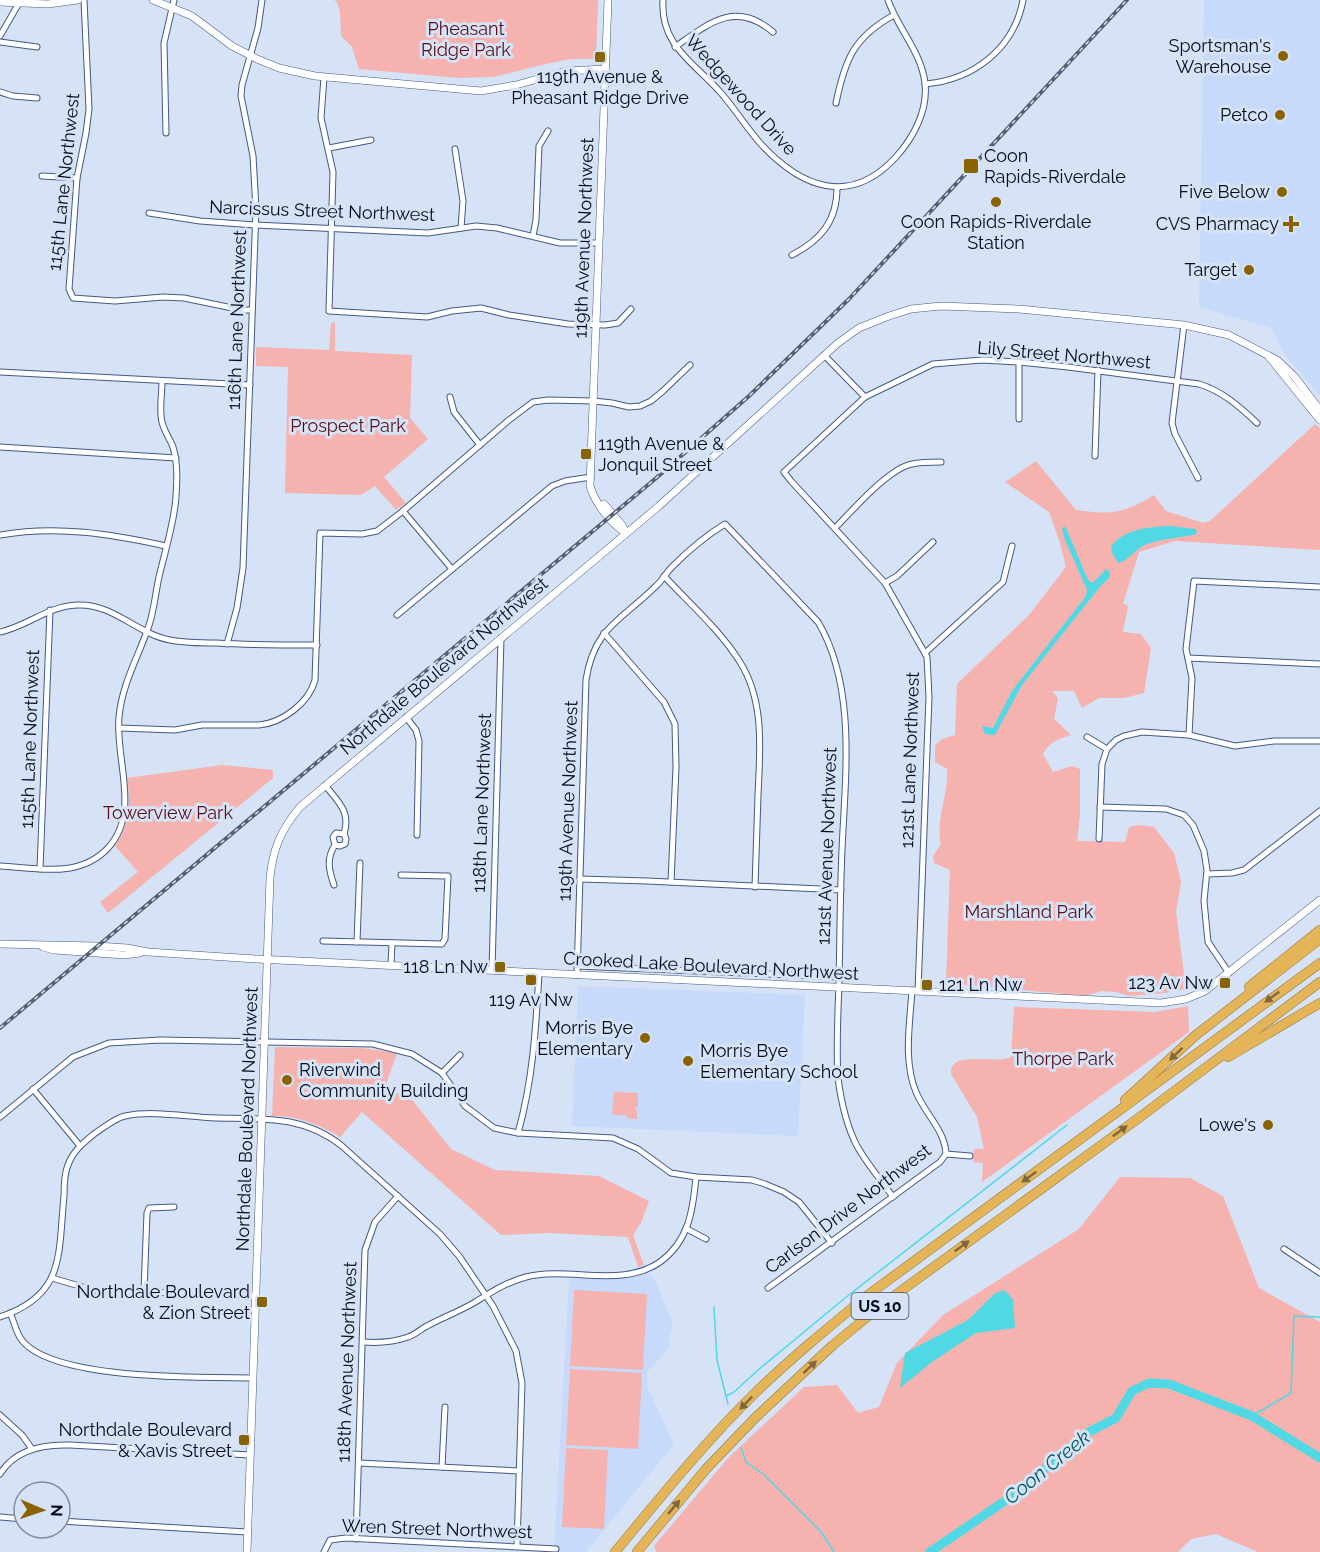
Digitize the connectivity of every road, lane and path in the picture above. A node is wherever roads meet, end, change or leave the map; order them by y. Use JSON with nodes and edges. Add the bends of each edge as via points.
{"nodes":[{"id":1,"x":78,"y":0,"type":"edge"},
{"id":2,"x":84,"y":0,"type":"edge"},
{"id":3,"x":153,"y":0,"type":"edge"},
{"id":4,"x":262,"y":0,"type":"edge"},
{"id":5,"x":608,"y":0,"type":"edge"},
{"id":6,"x":663,"y":0,"type":"edge"},
{"id":7,"x":888,"y":0,"type":"edge"},
{"id":8,"x":1023,"y":0,"type":"edge"},
{"id":9,"x":0,"y":2,"type":"edge"},
{"id":10,"x":19,"y":3,"type":"junction"},
{"id":11,"x":173,"y":3,"type":"edge"},
{"id":12,"x":894,"y":15,"type":"junction"},
{"id":13,"x":773,"y":32,"type":"dead end"},
{"id":14,"x":0,"y":36,"type":"edge"},
{"id":15,"x":0,"y":42,"type":"edge"},
{"id":16,"x":675,"y":46,"type":"junction"},
{"id":17,"x":37,"y":47,"type":"dead end"},
{"id":18,"x":250,"y":56,"type":"junction"},
{"id":19,"x":605,"y":69,"type":"junction"},
{"id":20,"x":324,"y":77,"type":"junction"},
{"id":21,"x":925,"y":84,"type":"junction"},
{"id":22,"x":0,"y":92,"type":"edge"},
{"id":23,"x":37,"y":98,"type":"dead end"},
{"id":24,"x":836,"y":103,"type":"dead end"},
{"id":25,"x":548,"y":131,"type":"dead end"},
{"id":26,"x":166,"y":133,"type":"dead end"},
{"id":27,"x":371,"y":141,"type":"dead end"},
{"id":28,"x":329,"y":148,"type":"junction"},
{"id":29,"x":455,"y":149,"type":"dead end"},
{"id":30,"x":42,"y":176,"type":"dead end"},
{"id":31,"x":77,"y":178,"type":"junction"},
{"id":32,"x":837,"y":188,"type":"junction"},
{"id":33,"x":149,"y":213,"type":"dead end"},
{"id":34,"x":255,"y":225,"type":"junction"},
{"id":35,"x":461,"y":228,"type":"junction"},
{"id":36,"x":331,"y":229,"type":"junction"},
{"id":37,"x":533,"y":236,"type":"junction"},
{"id":38,"x":599,"y":243,"type":"junction"},
{"id":39,"x":792,"y":255,"type":"dead end"},
{"id":40,"x":631,"y":309,"type":"dead end"},
{"id":41,"x":251,"y":310,"type":"junction"},
{"id":42,"x":596,"y":325,"type":"junction"},
{"id":43,"x":1184,"y":325,"type":"junction"},
{"id":44,"x":824,"y":355,"type":"junction"},
{"id":45,"x":1268,"y":355,"type":"junction"},
{"id":46,"x":1019,"y":362,"type":"junction"},
{"id":47,"x":690,"y":365,"type":"dead end"},
{"id":48,"x":1098,"y":370,"type":"junction"},
{"id":49,"x":0,"y":372,"type":"edge"},
{"id":50,"x":162,"y":381,"type":"junction"},
{"id":51,"x":1176,"y":381,"type":"junction"},
{"id":52,"x":250,"y":385,"type":"junction"},
{"id":53,"x":450,"y":397,"type":"dead end"},
{"id":54,"x":866,"y":397,"type":"junction"},
{"id":55,"x":594,"y":401,"type":"junction"},
{"id":56,"x":1320,"y":410,"type":"edge"},
{"id":57,"x":1019,"y":419,"type":"dead end"},
{"id":58,"x":1320,"y":420,"type":"edge"},
{"id":59,"x":1257,"y":423,"type":"dead end"},
{"id":60,"x":480,"y":445,"type":"junction"},
{"id":61,"x":0,"y":447,"type":"edge"},
{"id":62,"x":1095,"y":456,"type":"dead end"},
{"id":63,"x":176,"y":458,"type":"junction"},
{"id":64,"x":941,"y":462,"type":"dead end"},
{"id":65,"x":784,"y":472,"type":"joint"},
{"id":66,"x":591,"y":477,"type":"junction"},
{"id":67,"x":1198,"y":478,"type":"dead end"},
{"id":68,"x":403,"y":511,"type":"junction"},
{"id":69,"x":725,"y":524,"type":"joint"},
{"id":70,"x":835,"y":528,"type":"junction"},
{"id":71,"x":626,"y":533,"type":"junction"},
{"id":72,"x":0,"y":535,"type":"edge"},
{"id":73,"x":933,"y":542,"type":"dead end"},
{"id":74,"x":166,"y":546,"type":"junction"},
{"id":75,"x":1012,"y":546,"type":"dead end"},
{"id":76,"x":452,"y":569,"type":"junction"},
{"id":77,"x":664,"y":576,"type":"junction"},
{"id":78,"x":885,"y":583,"type":"junction"},
{"id":79,"x":1320,"y":587,"type":"edge"},
{"id":80,"x":50,"y":610,"type":"junction"},
{"id":81,"x":397,"y":615,"type":"dead end"},
{"id":82,"x":147,"y":631,"type":"junction"},
{"id":83,"x":0,"y":632,"type":"edge"},
{"id":84,"x":604,"y":633,"type":"junction"},
{"id":85,"x":501,"y":638,"type":"junction"},
{"id":86,"x":227,"y":644,"type":"junction"},
{"id":87,"x":317,"y":645,"type":"junction"},
{"id":88,"x":925,"y":653,"type":"junction"},
{"id":89,"x":1188,"y":658,"type":"junction"},
{"id":90,"x":1320,"y":664,"type":"edge"},
{"id":91,"x":406,"y":717,"type":"junction"},
{"id":92,"x":119,"y":728,"type":"junction"},
{"id":93,"x":1189,"y":735,"type":"junction"},
{"id":94,"x":1087,"y":737,"type":"dead end"},
{"id":95,"x":1320,"y":741,"type":"edge"},
{"id":96,"x":1107,"y":749,"type":"junction"},
{"id":97,"x":325,"y":785,"type":"junction"},
{"id":98,"x":1100,"y":807,"type":"junction"},
{"id":99,"x":1320,"y":811,"type":"edge"},
{"id":100,"x":344,"y":834,"type":"junction"},
{"id":101,"x":417,"y":835,"type":"dead end"},
{"id":102,"x":1099,"y":839,"type":"dead end"},
{"id":103,"x":335,"y":845,"type":"junction"},
{"id":104,"x":360,"y":863,"type":"dead end"},
{"id":105,"x":0,"y":866,"type":"edge"},
{"id":106,"x":40,"y":869,"type":"junction"},
{"id":107,"x":1207,"y":874,"type":"junction"},
{"id":108,"x":401,"y":875,"type":"dead end"},
{"id":109,"x":580,"y":879,"type":"junction"},
{"id":110,"x":671,"y":882,"type":"junction"},
{"id":111,"x":334,"y":885,"type":"dead end"},
{"id":112,"x":755,"y":887,"type":"junction"},
{"id":113,"x":841,"y":890,"type":"junction"},
{"id":114,"x":1320,"y":900,"type":"edge"},
{"id":115,"x":1320,"y":930,"type":"edge"},
{"id":116,"x":1320,"y":939,"type":"edge"},
{"id":117,"x":323,"y":941,"type":"dead end"},
{"id":118,"x":357,"y":942,"type":"junction"},
{"id":119,"x":392,"y":943,"type":"junction"},
{"id":120,"x":0,"y":944,"type":"edge"},
{"id":121,"x":268,"y":959,"type":"junction"},
{"id":122,"x":1320,"y":963,"type":"edge"},
{"id":123,"x":391,"y":965,"type":"junction"},
{"id":124,"x":577,"y":966,"type":"junction"},
{"id":125,"x":492,"y":970,"type":"junction"},
{"id":126,"x":539,"y":973,"type":"junction"},
{"id":127,"x":1229,"y":973,"type":"junction"},
{"id":128,"x":577,"y":975,"type":"junction"},
{"id":129,"x":839,"y":976,"type":"junction"},
{"id":130,"x":1320,"y":982,"type":"edge"},
{"id":131,"x":838,"y":987,"type":"junction"},
{"id":132,"x":915,"y":990,"type":"junction"},
{"id":133,"x":1320,"y":1003,"type":"edge"},
{"id":134,"x":1196,"y":1035,"type":"junction"},
{"id":135,"x":266,"y":1043,"type":"junction"},
{"id":136,"x":460,"y":1055,"type":"dead end"},
{"id":137,"x":442,"y":1073,"type":"junction"},
{"id":138,"x":33,"y":1089,"type":"junction"},
{"id":139,"x":1161,"y":1101,"type":"junction"},
{"id":140,"x":0,"y":1116,"type":"edge"},
{"id":141,"x":262,"y":1119,"type":"junction"},
{"id":142,"x":518,"y":1133,"type":"junction"},
{"id":143,"x":1076,"y":1142,"type":"junction"},
{"id":144,"x":80,"y":1146,"type":"junction"},
{"id":145,"x":946,"y":1154,"type":"junction"},
{"id":146,"x":970,"y":1156,"type":"dead end"},
{"id":147,"x":696,"y":1177,"type":"junction"},
{"id":148,"x":398,"y":1196,"type":"junction"},
{"id":149,"x":893,"y":1197,"type":"junction"},
{"id":150,"x":174,"y":1207,"type":"dead end"},
{"id":151,"x":687,"y":1229,"type":"junction"},
{"id":152,"x":706,"y":1239,"type":"dead end"},
{"id":153,"x":832,"y":1243,"type":"junction"},
{"id":154,"x":1284,"y":1249,"type":"dead end"},
{"id":155,"x":1320,"y":1273,"type":"edge"},
{"id":156,"x":52,"y":1278,"type":"junction"},
{"id":157,"x":768,"y":1288,"type":"dead end"},
{"id":158,"x":144,"y":1292,"type":"junction"},
{"id":159,"x":485,"y":1295,"type":"junction"},
{"id":160,"x":256,"y":1296,"type":"junction"},
{"id":161,"x":10,"y":1313,"type":"junction"},
{"id":162,"x":0,"y":1317,"type":"edge"},
{"id":163,"x":363,"y":1342,"type":"junction"},
{"id":164,"x":253,"y":1378,"type":"junction"},
{"id":165,"x":445,"y":1407,"type":"dead end"},
{"id":166,"x":0,"y":1415,"type":"edge"},
{"id":167,"x":32,"y":1449,"type":"junction"},
{"id":168,"x":250,"y":1455,"type":"junction"},
{"id":169,"x":359,"y":1463,"type":"junction"},
{"id":170,"x":442,"y":1467,"type":"junction"},
{"id":171,"x":519,"y":1471,"type":"junction"},
{"id":172,"x":0,"y":1474,"type":"edge"},
{"id":173,"x":72,"y":1522,"type":"edge"},
{"id":174,"x":247,"y":1532,"type":"junction"},
{"id":175,"x":356,"y":1539,"type":"junction"},
{"id":176,"x":517,"y":1546,"type":"junction"},
{"id":177,"x":556,"y":1549,"type":"dead end"},
{"id":178,"x":247,"y":1552,"type":"edge"},
{"id":179,"x":324,"y":1552,"type":"edge"},
{"id":180,"x":615,"y":1552,"type":"edge"},
{"id":181,"x":637,"y":1552,"type":"edge"}],
"edges":[{"from":1,"to":10,"type":"street"},
{"from":2,"to":31,"type":"street","name":"115th Lane Northwest","via":[[89,84]]},
{"from":3,"to":11,"type":"street"},
{"from":4,"to":18,"type":"street","name":"116th Lane Northwest"},
{"from":5,"to":19,"type":"street","name":"119th Avenue Northwest"},
{"from":6,"to":16,"type":"street","name":"Wedgewood Drive","via":[[665,21]]},
{"from":7,"to":12,"type":"street","name":"Wedgewood Drive"},
{"from":8,"to":21,"type":"street","via":[[1013,30],[978,68],[955,79]]},
{"from":9,"to":10,"type":"street"},
{"from":10,"to":14,"type":"street"},
{"from":11,"to":18,"type":"street"},
{"from":11,"to":26,"type":"street","via":[[164,43]]},
{"from":12,"to":21,"type":"street","name":"Wedgewood Drive","via":[[919,60]]},
{"from":12,"to":24,"type":"street","via":[[870,30],[852,51]]},
{"from":13,"to":16,"type":"street","via":[[751,17],[725,16]]},
{"from":15,"to":17,"type":"street"},
{"from":16,"to":32,"type":"street","name":"Wedgewood Drive","via":[[778,159],[810,182]]},
{"from":18,"to":20,"type":"street","via":[[291,71]]},
{"from":18,"to":34,"type":"street","name":"116th Lane Northwest","via":[[241,96],[253,156]]},
{"from":19,"to":20,"type":"street","via":[[573,70],[481,91]]},
{"from":19,"to":38,"type":"street","name":"119th Avenue Northwest"},
{"from":20,"to":28,"type":"street","via":[[321,118]]},
{"from":21,"to":32,"type":"street","name":"Wedgewood Drive","via":[[920,117],[905,147],[872,177]]},
{"from":22,"to":23,"type":"street"},
{"from":25,"to":37,"type":"street","via":[[539,146]]},
{"from":27,"to":28,"type":"street"},
{"from":28,"to":36,"type":"street","via":[[333,172]]},
{"from":29,"to":35,"type":"street","via":[[463,201]]},
{"from":30,"to":31,"type":"street"},
{"from":31,"to":41,"type":"street","name":"115th Lane Northwest","via":[[69,289],[73,298],[184,298]]},
{"from":32,"to":39,"type":"street","via":[[835,212],[827,228],[816,241]]},
{"from":33,"to":34,"type":"street","name":"Narcissus Street Northwest"},
{"from":34,"to":36,"type":"street","name":"Narcissus Street Northwest"},
{"from":34,"to":41,"type":"street","name":"116th Lane Northwest"},
{"from":35,"to":36,"type":"street","name":"Narcissus Street Northwest","via":[[428,233]]},
{"from":35,"to":37,"type":"street","name":"Narcissus Street Northwest","via":[[497,228]]},
{"from":36,"to":42,"type":"street","via":[[329,311],[427,316],[481,308],[568,324]]},
{"from":37,"to":38,"type":"street","name":"Narcissus Street Northwest","via":[[560,243]]},
{"from":38,"to":42,"type":"street","name":"119th Avenue Northwest"},
{"from":40,"to":42,"type":"street","via":[[618,323]]},
{"from":41,"to":52,"type":"street","name":"116th Lane Northwest"},
{"from":42,"to":55,"type":"street","name":"119th Avenue Northwest"},
{"from":43,"to":44,"type":"street","name":"Northdale Boulevard Northwest","via":[[1019,309],[941,306],[889,315],[859,328]]},
{"from":43,"to":45,"type":"street","name":"Northdale Boulevard Northwest","via":[[1229,335]]},
{"from":43,"to":51,"type":"street"},
{"from":44,"to":54,"type":"street"},
{"from":44,"to":71,"type":"street","name":"Northdale Boulevard Northwest"},
{"from":45,"to":56,"type":"street","via":[[1294,376]]},
{"from":45,"to":58,"type":"street"},
{"from":46,"to":48,"type":"street","name":"Lily Street Northwest"},
{"from":46,"to":54,"type":"street","name":"Lily Street Northwest","via":[[933,364]]},
{"from":46,"to":57,"type":"street"},
{"from":47,"to":55,"type":"street","via":[[645,405],[629,407]]},
{"from":48,"to":51,"type":"street","name":"Lily Street Northwest"},
{"from":48,"to":62,"type":"street"},
{"from":49,"to":50,"type":"street"},
{"from":50,"to":52,"type":"street"},
{"from":50,"to":63,"type":"street","via":[[162,423]]},
{"from":51,"to":59,"type":"street","name":"Lily Street Northwest","via":[[1212,388]]},
{"from":51,"to":67,"type":"street","via":[[1172,423]]},
{"from":52,"to":86,"type":"street","name":"116th Lane Northwest","via":[[243,568]]},
{"from":53,"to":60,"type":"street","via":[[454,412]]},
{"from":54,"to":65,"type":"street","name":"Lily Street Northwest"},
{"from":55,"to":60,"type":"street","via":[[533,402]]},
{"from":55,"to":66,"type":"street","name":"119th Avenue Northwest"},
{"from":60,"to":68,"type":"street"},
{"from":61,"to":63,"type":"street"},
{"from":63,"to":74,"type":"street","via":[[175,506]]},
{"from":64,"to":70,"type":"street","via":[[900,468]]},
{"from":65,"to":70,"type":"street","name":"121st Lane Northwest"},
{"from":66,"to":71,"type":"street","name":"119th Avenue Northwest","via":[[600,499]]},
{"from":66,"to":76,"type":"street","via":[[552,486]]},
{"from":68,"to":76,"type":"street"},
{"from":68,"to":87,"type":"street","via":[[371,533],[320,533]]},
{"from":69,"to":77,"type":"street","name":"119th Avenue Northwest"},
{"from":69,"to":113,"type":"street","name":"121st Avenue Northwest","via":[[818,622],[828,639],[842,693],[845,728]]},
{"from":70,"to":78,"type":"street","name":"121st Lane Northwest"},
{"from":71,"to":85,"type":"street","name":"Northdale Boulevard Northwest"},
{"from":72,"to":74,"type":"street","via":[[85,531]]},
{"from":73,"to":78,"type":"street"},
{"from":74,"to":82,"type":"street"},
{"from":75,"to":88,"type":"street","via":[[1003,582]]},
{"from":76,"to":81,"type":"street"},
{"from":77,"to":84,"type":"street","name":"119th Avenue Northwest"},
{"from":77,"to":112,"type":"street","via":[[721,637],[752,685],[760,743]]},
{"from":78,"to":88,"type":"street","name":"121st Lane Northwest"},
{"from":79,"to":89,"type":"street","via":[[1194,581]]},
{"from":80,"to":82,"type":"street","via":[[77,604],[98,607]]},
{"from":80,"to":83,"type":"street"},
{"from":80,"to":106,"type":"street","name":"115th Lane Northwest"},
{"from":82,"to":86,"type":"street","via":[[173,641]]},
{"from":82,"to":92,"type":"street","via":[[126,682]]},
{"from":84,"to":109,"type":"street","name":"119th Avenue Northwest","via":[[586,680]]},
{"from":84,"to":110,"type":"street","via":[[664,702],[675,724]]},
{"from":85,"to":91,"type":"street","name":"Northdale Boulevard Northwest"},
{"from":85,"to":125,"type":"street","name":"118th Lane Northwest"},
{"from":86,"to":87,"type":"street"},
{"from":87,"to":92,"type":"street","via":[[315,680],[308,696],[268,724],[202,725],[170,730]]},
{"from":88,"to":132,"type":"street","name":"121st Lane Northwest","via":[[929,697]]},
{"from":89,"to":90,"type":"street"},
{"from":89,"to":93,"type":"street","via":[[1192,678]]},
{"from":91,"to":97,"type":"street","name":"Northdale Boulevard Northwest"},
{"from":91,"to":101,"type":"street","via":[[419,741]]},
{"from":92,"to":106,"type":"street","via":[[126,805],[121,828],[102,854],[86,864],[66,870]]},
{"from":93,"to":95,"type":"street","via":[[1235,746]]},
{"from":93,"to":96,"type":"street","via":[[1142,732],[1124,736]]},
{"from":94,"to":96,"type":"street"},
{"from":96,"to":98,"type":"street","via":[[1102,764]]},
{"from":97,"to":100,"type":"street","via":[[344,811]]},
{"from":97,"to":121,"type":"street","name":"Northdale Boulevard Northwest","via":[[295,813],[274,849]]},
{"from":98,"to":102,"type":"street"},
{"from":98,"to":107,"type":"street","via":[[1166,809],[1184,815],[1199,836]]},
{"from":99,"to":107,"type":"street","via":[[1244,870]]},
{"from":100,"to":103,"type":"street","via":[[345,844]]},
{"from":100,"to":103,"type":"street","via":[[334,835]]},
{"from":103,"to":111,"type":"street","via":[[329,866]]},
{"from":104,"to":118,"type":"street"},
{"from":105,"to":106,"type":"street"},
{"from":107,"to":127,"type":"street","via":[[1204,902],[1208,942]]},
{"from":108,"to":119,"type":"street","via":[[448,876],[445,939],[442,944]]},
{"from":109,"to":110,"type":"street"},
{"from":109,"to":124,"type":"street","name":"119th Avenue Northwest"},
{"from":110,"to":112,"type":"street"},
{"from":112,"to":113,"type":"street"},
{"from":113,"to":129,"type":"street","name":"121st Avenue Northwest"},
{"from":114,"to":127,"type":"street","name":"Crooked Lake Boulevard Northwest"},
{"from":115,"to":134,"type":"highway"},
{"from":116,"to":134,"type":"highway"},
{"from":117,"to":118,"type":"street"},
{"from":118,"to":119,"type":"street"},
{"from":119,"to":123,"type":"street"},
{"from":120,"to":121,"type":"street","name":"Crooked Lake Boulevard Northwest","via":[[124,955],[148,952]]},
{"from":121,"to":123,"type":"street","name":"Crooked Lake Boulevard Northwest"},
{"from":121,"to":135,"type":"street","name":"Northdale Boulevard Northwest"},
{"from":122,"to":143,"type":"highway","number":"US 10","one_way":true},
{"from":123,"to":125,"type":"street","name":"Crooked Lake Boulevard Northwest"},
{"from":124,"to":128,"type":"street","name":"119th Avenue Northwest"},
{"from":124,"to":129,"type":"street"},
{"from":125,"to":126,"type":"street","name":"Crooked Lake Boulevard Northwest"},
{"from":126,"to":128,"type":"street","name":"Crooked Lake Boulevard Northwest"},
{"from":126,"to":142,"type":"street","via":[[535,1045]]},
{"from":127,"to":132,"type":"street","name":"Crooked Lake Boulevard Northwest","via":[[1205,991],[1161,1003]]},
{"from":128,"to":131,"type":"street","name":"Crooked Lake Boulevard Northwest"},
{"from":129,"to":131,"type":"street","name":"121st Avenue Northwest"},
{"from":130,"to":139,"type":"highway","number":"US 10"},
{"from":131,"to":132,"type":"street","name":"Crooked Lake Boulevard Northwest"},
{"from":131,"to":149,"type":"street","name":"121st Avenue Northwest","via":[[837,1060],[843,1106],[858,1148]]},
{"from":132,"to":145,"type":"street","name":"121st Lane Northwest","via":[[909,1049],[911,1078],[922,1105],[944,1139]]},
{"from":133,"to":139,"type":"highway"},
{"from":134,"to":143,"type":"highway","one_way":true},
{"from":135,"to":137,"type":"street","via":[[374,1044],[412,1054]]},
{"from":135,"to":138,"type":"street","via":[[110,1043],[72,1057]]},
{"from":135,"to":141,"type":"street","name":"Northdale Boulevard Northwest"},
{"from":136,"to":137,"type":"street"},
{"from":137,"to":142,"type":"street","via":[[465,1106],[481,1120],[494,1128]]},
{"from":138,"to":140,"type":"street"},
{"from":138,"to":144,"type":"street"},
{"from":181,"to":139,"type":"highway","number":"US 10","one_way":true,"via":[[706,1469],[833,1345],[883,1304]]},
{"from":141,"to":144,"type":"street","via":[[146,1113],[123,1116]]},
{"from":141,"to":148,"type":"street","via":[[303,1124],[330,1136]]},
{"from":141,"to":160,"type":"street","name":"Northdale Boulevard Northwest"},
{"from":142,"to":147,"type":"street","via":[[613,1138],[638,1149],[672,1173]]},
{"from":143,"to":180,"type":"highway","number":"US 10","one_way":true,"via":[[814,1339],[693,1458]]},
{"from":144,"to":156,"type":"street","via":[[68,1166],[59,1258]]},
{"from":145,"to":146,"type":"street"},
{"from":145,"to":149,"type":"street","name":"Carlson Drive Northwest"},
{"from":147,"to":151,"type":"street"},
{"from":147,"to":153,"type":"street","via":[[752,1180],[776,1187],[799,1202]]},
{"from":148,"to":159,"type":"street","via":[[440,1234]]},
{"from":148,"to":163,"type":"street","name":"118th Avenue Northwest","via":[[375,1222],[365,1250]]},
{"from":149,"to":153,"type":"street","name":"Carlson Drive Northwest"},
{"from":150,"to":158,"type":"street","via":[[149,1208]]},
{"from":151,"to":152,"type":"street"},
{"from":151,"to":159,"type":"street","via":[[667,1256],[641,1271],[618,1275],[541,1274],[507,1283]]},
{"from":153,"to":157,"type":"street","name":"Carlson Drive Northwest"},
{"from":154,"to":155,"type":"street"},
{"from":156,"to":158,"type":"street","via":[[93,1290]]},
{"from":156,"to":161,"type":"street","via":[[21,1310]]},
{"from":158,"to":160,"type":"street"},
{"from":159,"to":163,"type":"street","via":[[408,1337]]},
{"from":159,"to":171,"type":"street","via":[[516,1351],[522,1383]]},
{"from":160,"to":164,"type":"street","name":"Northdale Boulevard Northwest"},
{"from":161,"to":162,"type":"street"},
{"from":161,"to":164,"type":"street","via":[[21,1339],[37,1353],[67,1365],[100,1371]]},
{"from":163,"to":169,"type":"street","name":"118th Avenue Northwest"},
{"from":164,"to":168,"type":"street","name":"Northdale Boulevard Northwest"},
{"from":165,"to":170,"type":"street"},
{"from":166,"to":167,"type":"street"},
{"from":167,"to":168,"type":"street","via":[[70,1445]]},
{"from":167,"to":172,"type":"street","via":[[15,1458]]},
{"from":168,"to":174,"type":"street","name":"Northdale Boulevard Northwest"},
{"from":169,"to":170,"type":"street"},
{"from":169,"to":175,"type":"street","name":"118th Avenue Northwest"},
{"from":170,"to":171,"type":"street"},
{"from":171,"to":176,"type":"street"},
{"from":173,"to":174,"type":"street"},
{"from":174,"to":178,"type":"street","name":"Northdale Boulevard Northwest"},
{"from":175,"to":176,"type":"street","name":"Wren Street Northwest"},
{"from":175,"to":179,"type":"street","name":"Wren Street Northwest","via":[[330,1540]]},
{"from":176,"to":177,"type":"street","name":"Wren Street Northwest"}]}
